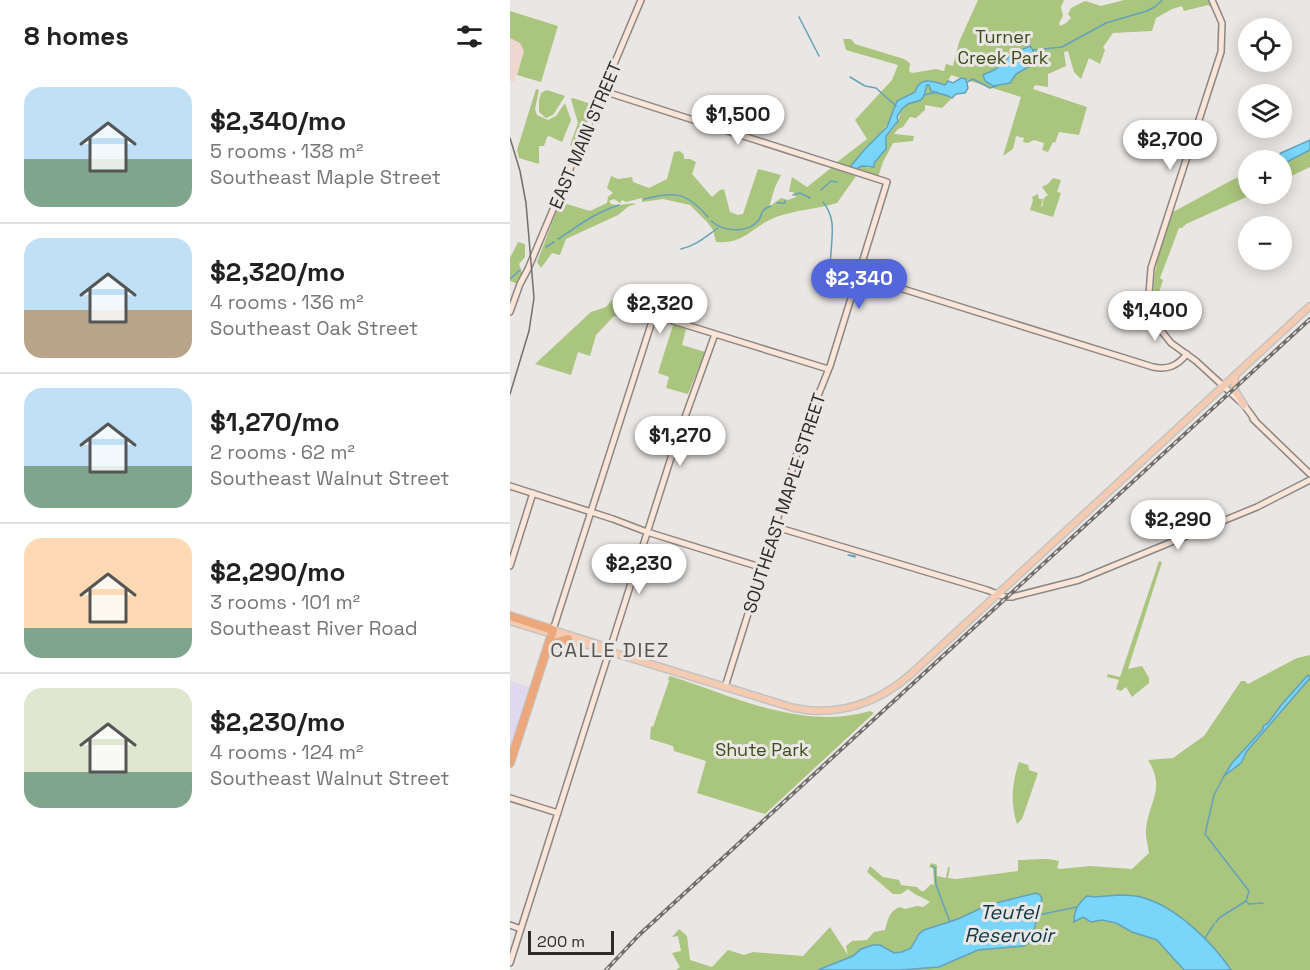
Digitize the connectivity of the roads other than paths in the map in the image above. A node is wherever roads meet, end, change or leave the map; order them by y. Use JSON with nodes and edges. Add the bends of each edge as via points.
{"nodes":[{"id":1,"x":641,"y":0,"type":"edge"},
{"id":2,"x":1212,"y":0,"type":"edge"},
{"id":3,"x":603,"y":91,"type":"junction"},
{"id":4,"x":858,"y":274,"type":"junction"},
{"id":5,"x":1310,"y":306,"type":"edge"},
{"id":6,"x":510,"y":312,"type":"edge"},
{"id":7,"x":715,"y":334,"type":"junction"},
{"id":8,"x":1185,"y":352,"type":"junction"},
{"id":9,"x":828,"y":369,"type":"junction"},
{"id":10,"x":1235,"y":377,"type":"junction"},
{"id":11,"x":1224,"y":387,"type":"junction"},
{"id":12,"x":1244,"y":405,"type":"junction"},
{"id":13,"x":1255,"y":420,"type":"junction"},
{"id":14,"x":1310,"y":474,"type":"edge"},
{"id":15,"x":1310,"y":480,"type":"edge"},
{"id":16,"x":510,"y":486,"type":"edge"},
{"id":17,"x":533,"y":493,"type":"junction"},
{"id":18,"x":591,"y":512,"type":"junction"},
{"id":19,"x":776,"y":527,"type":"junction"},
{"id":20,"x":647,"y":532,"type":"junction"},
{"id":21,"x":510,"y":566,"type":"edge"},
{"id":22,"x":763,"y":568,"type":"junction"},
{"id":23,"x":998,"y":594,"type":"junction"},
{"id":24,"x":510,"y":616,"type":"edge"},
{"id":25,"x":510,"y":621,"type":"edge"},
{"id":26,"x":552,"y":632,"type":"junction"},
{"id":27,"x":568,"y":639,"type":"junction"},
{"id":28,"x":610,"y":650,"type":"junction"},
{"id":29,"x":546,"y":652,"type":"junction"},
{"id":30,"x":725,"y":687,"type":"junction"},
{"id":31,"x":510,"y":763,"type":"edge"},
{"id":32,"x":510,"y":798,"type":"edge"},
{"id":33,"x":558,"y":813,"type":"junction"},
{"id":34,"x":510,"y":925,"type":"edge"},
{"id":35,"x":521,"y":929,"type":"junction"},
{"id":36,"x":510,"y":963,"type":"edge"}],
"edges":[{"from":1,"to":3,"type":"street","name":"EAST MAIN STREET"},
{"from":2,"to":8,"type":"street","via":[[1223,35],[1221,52],[1150,273],[1149,294],[1155,318],[1162,332]]},
{"from":3,"to":4,"type":"street","name":"SOUTHEAST MAPLE STREET","via":[[888,182]]},
{"from":3,"to":6,"type":"street","name":"EAST MAIN STREET"},
{"from":4,"to":8,"type":"street","via":[[1153,367],[1176,365]]},
{"from":4,"to":9,"type":"street","name":"SOUTHEAST MAPLE STREET"},
{"from":5,"to":10,"type":"main road"},
{"from":7,"to":9,"type":"street"},
{"from":7,"to":18,"type":"street","via":[[654,315]]},
{"from":7,"to":20,"type":"street"},
{"from":8,"to":11,"type":"street"},
{"from":9,"to":19,"type":"street","name":"SOUTHEAST MAPLE STREET","via":[[803,433]]},
{"from":10,"to":11,"type":"main road"},
{"from":10,"to":12,"type":"main road","via":[[1234,389]]},
{"from":11,"to":12,"type":"street"},
{"from":11,"to":13,"type":"street"},
{"from":11,"to":23,"type":"main road"},
{"from":12,"to":13,"type":"street"},
{"from":13,"to":14,"type":"street"},
{"from":15,"to":23,"type":"street","via":[[1270,501],[1079,580],[1015,597]]},
{"from":16,"to":17,"type":"street"},
{"from":17,"to":18,"type":"street"},
{"from":17,"to":21,"type":"street"},
{"from":18,"to":20,"type":"street"},
{"from":18,"to":26,"type":"street"},
{"from":19,"to":22,"type":"street","name":"SOUTHEAST MAPLE STREET"},
{"from":19,"to":23,"type":"street"},
{"from":20,"to":22,"type":"street"},
{"from":20,"to":28,"type":"street"},
{"from":22,"to":30,"type":"street","name":"SOUTHEAST MAPLE STREET"},
{"from":23,"to":30,"type":"main road","via":[[904,680],[864,704],[810,711]]},
{"from":24,"to":26,"type":"highway"},
{"from":25,"to":26,"type":"main road"},
{"from":26,"to":27,"type":"main road"},
{"from":26,"to":28,"type":"main road"},
{"from":26,"to":29,"type":"highway"},
{"from":27,"to":28,"type":"main road"},
{"from":27,"to":29,"type":"highway","via":[[554,643]]},
{"from":28,"to":30,"type":"main road"},
{"from":28,"to":33,"type":"street"},
{"from":29,"to":31,"type":"highway"},
{"from":32,"to":33,"type":"street"},
{"from":33,"to":35,"type":"street"},
{"from":34,"to":35,"type":"street"},
{"from":35,"to":36,"type":"street"}]}
